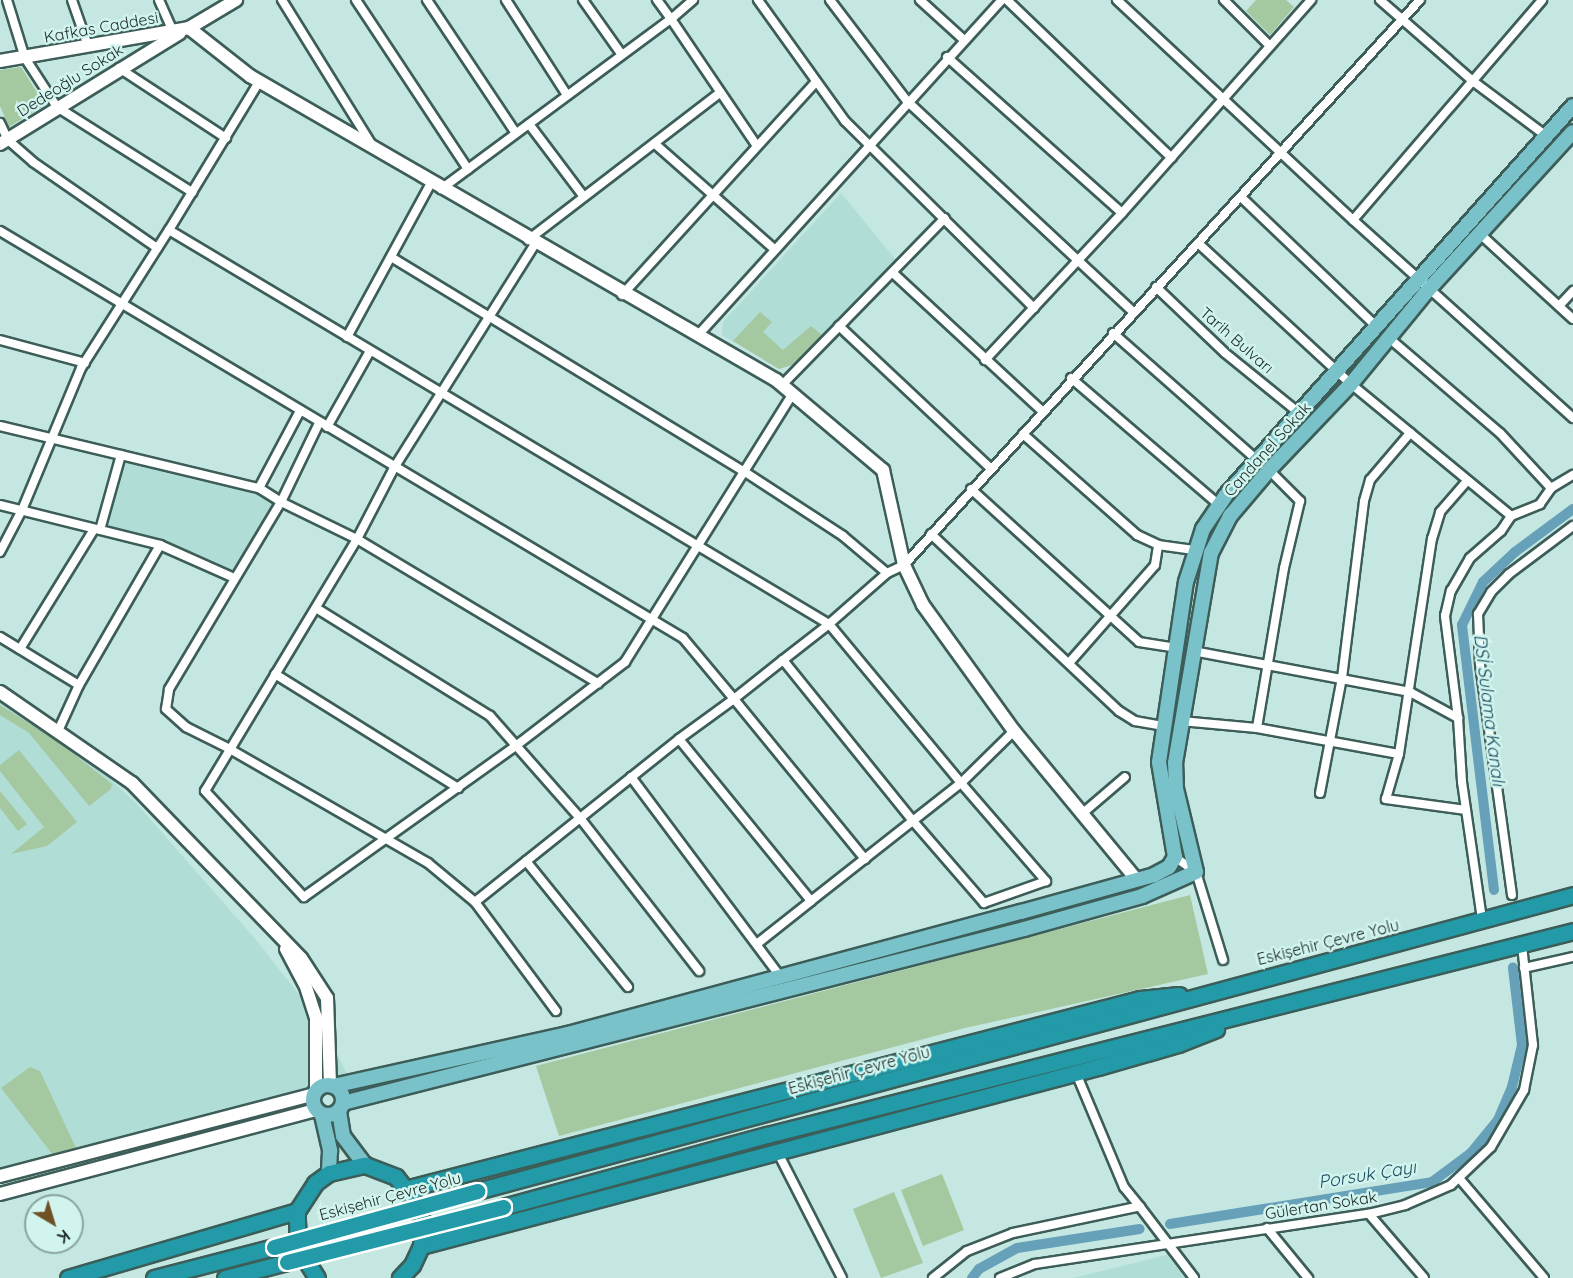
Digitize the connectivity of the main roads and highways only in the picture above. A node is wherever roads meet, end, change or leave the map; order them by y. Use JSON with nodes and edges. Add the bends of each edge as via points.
{"nodes":[{"id":1,"x":1573,"y":106,"type":"edge"},
{"id":2,"x":1573,"y":132,"type":"edge"},
{"id":3,"x":1573,"y":895,"type":"edge"},
{"id":4,"x":1573,"y":932,"type":"edge"},
{"id":5,"x":1227,"y":990,"type":"junction"},
{"id":6,"x":1271,"y":1007,"type":"junction"},
{"id":7,"x":332,"y":1086,"type":"junction"},
{"id":8,"x":341,"y":1107,"type":"junction"},
{"id":9,"x":319,"y":1113,"type":"junction"},
{"id":10,"x":365,"y":1165,"type":"junction"},
{"id":11,"x":329,"y":1173,"type":"junction"},
{"id":12,"x":409,"y":1188,"type":"junction"},
{"id":13,"x":297,"y":1211,"type":"junction"},
{"id":14,"x":421,"y":1246,"type":"junction"},
{"id":15,"x":68,"y":1278,"type":"edge"},
{"id":16,"x":154,"y":1278,"type":"edge"},
{"id":17,"x":225,"y":1278,"type":"edge"},
{"id":18,"x":317,"y":1278,"type":"edge"},
{"id":19,"x":400,"y":1278,"type":"edge"}],
"edges":[{"from":1,"to":7,"type":"main road","via":[[1218,504],[1194,550],[1163,726],[1161,785],[1175,857],[1170,867],[1137,880],[568,1034]]},
{"from":2,"to":8,"type":"main road","name":"Candanel Sokak","via":[[1479,233],[1351,384],[1269,470],[1230,516],[1210,553],[1181,721],[1176,789],[1196,872],[1142,896],[1024,929]]},
{"from":3,"to":5,"type":"highway","name":"Eskişehir Çevre Yolu","via":[[1257,978]]},
{"from":4,"to":6,"type":"highway"},
{"from":5,"to":12,"type":"highway","via":[[1140,999]]},
{"from":5,"to":16,"type":"highway","name":"Eskişehir Çevre Yolu","bridge":true},
{"from":6,"to":14,"type":"highway","via":[[1178,1044],[1076,1073]]},
{"from":6,"to":17,"type":"highway","bridge":true},
{"from":7,"to":8,"type":"main road","via":[[340,1091]]},
{"from":7,"to":9,"type":"main road","via":[[315,1093]]},
{"from":8,"to":9,"type":"main road"},
{"from":8,"to":10,"type":"main road","via":[[343,1136]]},
{"from":9,"to":11,"type":"main road","via":[[330,1151]]},
{"from":10,"to":11,"type":"highway"},
{"from":10,"to":12,"type":"highway","via":[[389,1173]]},
{"from":11,"to":13,"type":"highway","via":[[315,1183]]},
{"from":12,"to":14,"type":"highway","via":[[419,1206]]},
{"from":13,"to":15,"type":"highway"},
{"from":13,"to":18,"type":"highway","via":[[297,1248]]},
{"from":14,"to":19,"type":"highway"}]}
